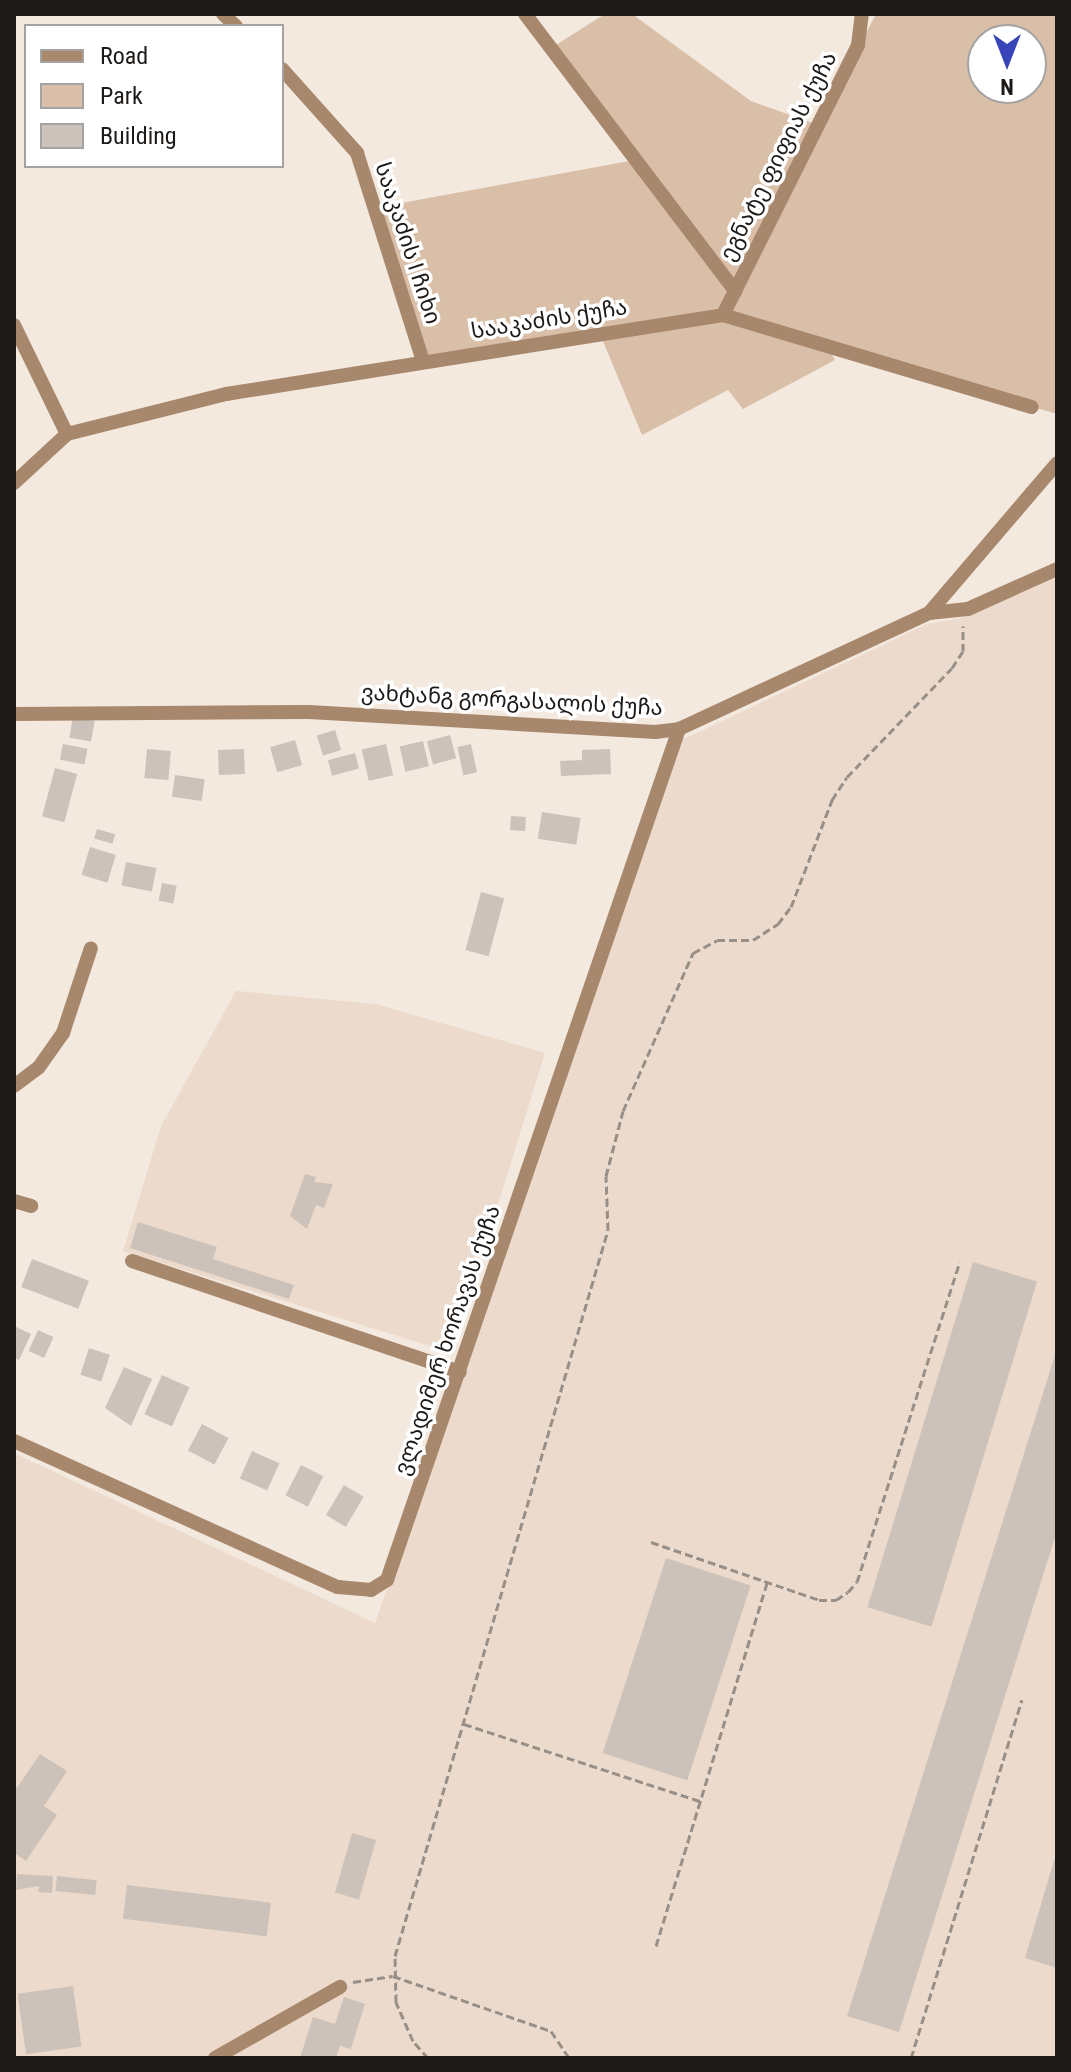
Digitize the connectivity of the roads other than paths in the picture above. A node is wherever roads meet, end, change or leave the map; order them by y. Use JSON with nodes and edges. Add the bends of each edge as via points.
{"nodes":[{"id":1,"x":525,"y":14,"type":"edge"},
{"id":2,"x":862,"y":14,"type":"edge"},
{"id":3,"x":284,"y":71,"type":"edge"},
{"id":4,"x":735,"y":291,"type":"junction"},
{"id":5,"x":723,"y":315,"type":"junction"},
{"id":6,"x":14,"y":325,"type":"edge"},
{"id":7,"x":423,"y":361,"type":"junction"},
{"id":8,"x":1032,"y":407,"type":"dead end"},
{"id":9,"x":67,"y":434,"type":"junction"},
{"id":10,"x":1057,"y":463,"type":"edge"},
{"id":11,"x":14,"y":483,"type":"edge"},
{"id":12,"x":1057,"y":569,"type":"edge"},
{"id":13,"x":929,"y":613,"type":"junction"},
{"id":14,"x":14,"y":714,"type":"edge"},
{"id":15,"x":679,"y":729,"type":"junction"},
{"id":16,"x":91,"y":948,"type":"dead end"},
{"id":17,"x":14,"y":1086,"type":"edge"},
{"id":18,"x":14,"y":1201,"type":"edge"},
{"id":19,"x":31,"y":1206,"type":"dead end"},
{"id":20,"x":132,"y":1261,"type":"dead end"},
{"id":21,"x":460,"y":1372,"type":"junction"},
{"id":22,"x":14,"y":1441,"type":"edge"},
{"id":23,"x":340,"y":1987,"type":"road end"},
{"id":24,"x":215,"y":2058,"type":"edge"}],
"edges":[{"from":1,"to":4,"type":"street"},
{"from":2,"to":4,"type":"street","name":"ეგნატე ფიფიას ქუჩა","via":[[858,45]]},
{"from":3,"to":7,"type":"street","name":"სააკაძის I ჩიხი","via":[[357,153]]},
{"from":4,"to":5,"type":"street","name":"ეგნატე ფიფიას ქუჩა"},
{"from":5,"to":7,"type":"street","name":"სააკაძის ქუჩა"},
{"from":5,"to":8,"type":"street","name":"სააკაძის ქუჩა"},
{"from":6,"to":9,"type":"street"},
{"from":7,"to":9,"type":"street","name":"სააკაძის ქუჩა","via":[[226,394]]},
{"from":9,"to":11,"type":"street"},
{"from":10,"to":13,"type":"street","name":"ვახტანგ გორგასალის ქუჩა"},
{"from":12,"to":13,"type":"street","via":[[958,612]]},
{"from":13,"to":15,"type":"street","name":"ვახტანგ გორგასალის ქუჩა"},
{"from":14,"to":15,"type":"street","name":"ვახტანგ გორგასალის ქუჩა","via":[[309,712],[655,732]]},
{"from":15,"to":21,"type":"street","name":"ვლადიმერ ხორავას ქუჩა"},
{"from":16,"to":17,"type":"street","via":[[63,1033],[39,1067]]},
{"from":18,"to":19,"type":"street"},
{"from":20,"to":21,"type":"street"},
{"from":21,"to":22,"type":"street","name":"ვლადიმერ ხორავას ქუჩა","via":[[387,1580],[371,1590],[338,1587]]},
{"from":23,"to":24,"type":"street"}]}
